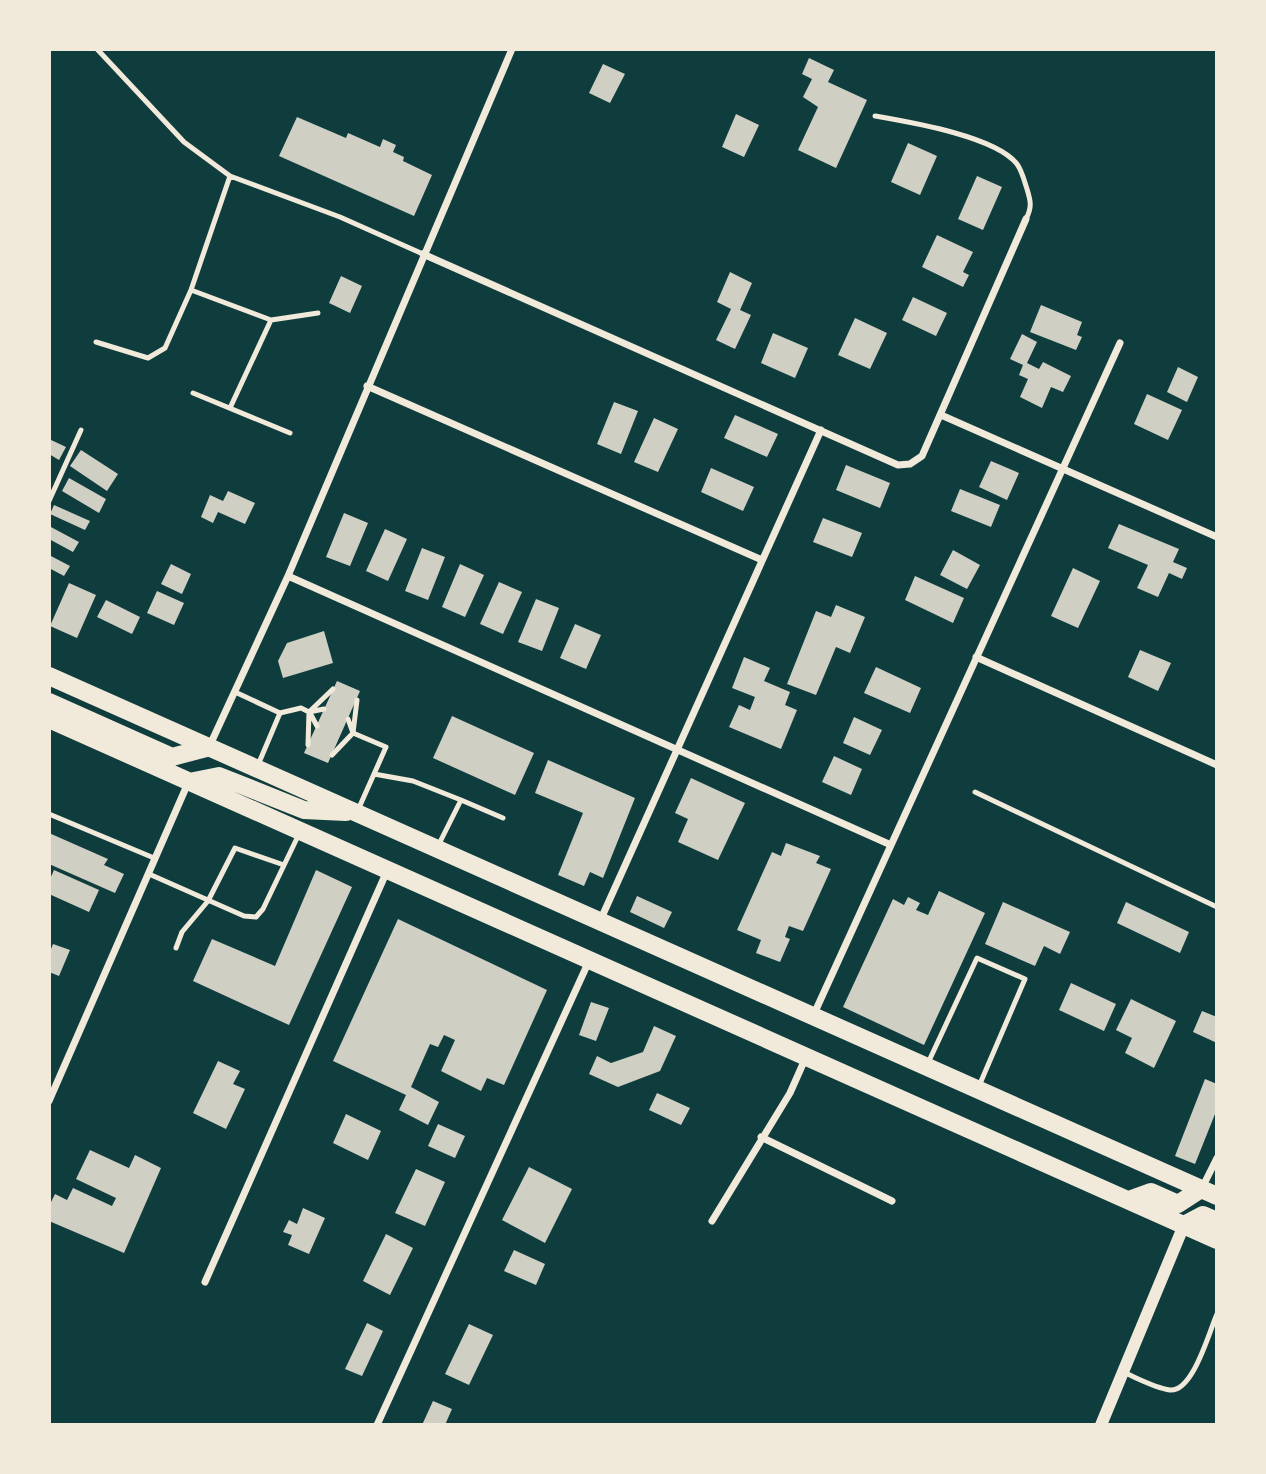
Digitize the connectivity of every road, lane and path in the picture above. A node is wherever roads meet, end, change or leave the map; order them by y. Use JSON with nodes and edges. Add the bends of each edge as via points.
{"nodes":[{"id":1,"x":97,"y":49,"type":"edge"},
{"id":2,"x":512,"y":49,"type":"edge"},
{"id":3,"x":875,"y":116,"type":"dead end"},
{"id":4,"x":230,"y":176,"type":"junction"},
{"id":5,"x":1026,"y":219,"type":"joint"},
{"id":6,"x":423,"y":254,"type":"junction"},
{"id":7,"x":191,"y":290,"type":"junction"},
{"id":8,"x":318,"y":313,"type":"dead end"},
{"id":9,"x":271,"y":320,"type":"junction"},
{"id":10,"x":96,"y":342,"type":"dead end"},
{"id":11,"x":1120,"y":343,"type":"dead end"},
{"id":12,"x":366,"y":386,"type":"junction"},
{"id":13,"x":194,"y":393,"type":"dead end"},
{"id":14,"x":230,"y":408,"type":"junction"},
{"id":15,"x":941,"y":415,"type":"junction"},
{"id":16,"x":81,"y":430,"type":"dead end"},
{"id":17,"x":821,"y":430,"type":"junction"},
{"id":18,"x":290,"y":433,"type":"dead end"},
{"id":19,"x":1063,"y":469,"type":"junction"},
{"id":20,"x":49,"y":502,"type":"edge"},
{"id":21,"x":1217,"y":537,"type":"edge"},
{"id":22,"x":762,"y":560,"type":"junction"},
{"id":23,"x":288,"y":576,"type":"junction"},
{"id":24,"x":976,"y":657,"type":"junction"},
{"id":25,"x":49,"y":676,"type":"edge"},
{"id":26,"x":333,"y":690,"type":"dead end"},
{"id":27,"x":235,"y":692,"type":"junction"},
{"id":28,"x":357,"y":700,"type":"dead end"},
{"id":29,"x":49,"y":702,"type":"edge"},
{"id":30,"x":324,"y":709,"type":"dead end"},
{"id":31,"x":309,"y":712,"type":"junction"},
{"id":32,"x":281,"y":713,"type":"junction"},
{"id":33,"x":49,"y":719,"type":"edge"},
{"id":34,"x":348,"y":719,"type":"dead end"},
{"id":35,"x":317,"y":726,"type":"dead end"},
{"id":36,"x":353,"y":733,"type":"junction"},
{"id":37,"x":340,"y":737,"type":"dead end"},
{"id":38,"x":308,"y":745,"type":"dead end"},
{"id":39,"x":209,"y":747,"type":"junction"},
{"id":40,"x":677,"y":751,"type":"junction"},
{"id":41,"x":332,"y":755,"type":"dead end"},
{"id":42,"x":1217,"y":765,"type":"edge"},
{"id":43,"x":256,"y":768,"type":"junction"},
{"id":44,"x":374,"y":774,"type":"junction"},
{"id":45,"x":189,"y":782,"type":"junction"},
{"id":46,"x":975,"y":792,"type":"dead end"},
{"id":47,"x":461,"y":800,"type":"junction"},
{"id":48,"x":356,"y":813,"type":"junction"},
{"id":49,"x":49,"y":814,"type":"edge"},
{"id":50,"x":503,"y":818,"type":"dead end"},
{"id":51,"x":300,"y":832,"type":"junction"},
{"id":52,"x":891,"y":845,"type":"junction"},
{"id":53,"x":437,"y":849,"type":"junction"},
{"id":54,"x":154,"y":858,"type":"junction"},
{"id":55,"x":284,"y":865,"type":"junction"},
{"id":56,"x":387,"y":870,"type":"junction"},
{"id":57,"x":149,"y":874,"type":"junction"},
{"id":58,"x":208,"y":901,"type":"junction"},
{"id":59,"x":1217,"y":907,"type":"edge"},
{"id":60,"x":600,"y":922,"type":"junction"},
{"id":61,"x":176,"y":948,"type":"dead end"},
{"id":62,"x":589,"y":960,"type":"junction"},
{"id":63,"x":814,"y":1016,"type":"junction"},
{"id":64,"x":806,"y":1057,"type":"junction"},
{"id":65,"x":926,"y":1066,"type":"junction"},
{"id":66,"x":978,"y":1089,"type":"junction"},
{"id":67,"x":49,"y":1101,"type":"edge"},
{"id":68,"x":761,"y":1137,"type":"junction"},
{"id":69,"x":1217,"y":1157,"type":"edge"},
{"id":70,"x":1209,"y":1193,"type":"edge"},
{"id":71,"x":1129,"y":1200,"type":"junction"},
{"id":72,"x":892,"y":1201,"type":"dead end"},
{"id":73,"x":712,"y":1221,"type":"dead end"},
{"id":74,"x":1217,"y":1221,"type":"edge"},
{"id":75,"x":1184,"y":1225,"type":"junction"},
{"id":76,"x":1217,"y":1240,"type":"edge"},
{"id":77,"x":205,"y":1282,"type":"dead end"},
{"id":78,"x":1217,"y":1314,"type":"edge"},
{"id":79,"x":1123,"y":1373,"type":"junction"},
{"id":80,"x":377,"y":1425,"type":"edge"},
{"id":81,"x":1101,"y":1425,"type":"edge"}],
"edges":[{"from":1,"to":4,"type":"lane","via":[[184,142]]},
{"from":2,"to":6,"type":"street"},
{"from":3,"to":5,"type":"lane","via":[[934,127],[1007,156],[1023,175],[1032,202]]},
{"from":4,"to":6,"type":"lane"},
{"from":4,"to":7,"type":"lane"},
{"from":5,"to":15,"type":"street"},
{"from":6,"to":12,"type":"street"},
{"from":6,"to":17,"type":"street"},
{"from":7,"to":9,"type":"lane"},
{"from":7,"to":10,"type":"lane","via":[[165,348],[148,358]]},
{"from":8,"to":9,"type":"lane"},
{"from":9,"to":14,"type":"lane"},
{"from":11,"to":19,"type":"street"},
{"from":12,"to":22,"type":"street"},
{"from":12,"to":23,"type":"street"},
{"from":13,"to":14,"type":"lane"},
{"from":14,"to":18,"type":"lane"},
{"from":15,"to":17,"type":"street","via":[[922,456],[910,464],[898,465]]},
{"from":15,"to":19,"type":"street"},
{"from":16,"to":20,"type":"lane"},
{"from":17,"to":22,"type":"street"},
{"from":19,"to":21,"type":"street"},
{"from":19,"to":24,"type":"street"},
{"from":22,"to":40,"type":"street"},
{"from":23,"to":27,"type":"street"},
{"from":23,"to":40,"type":"street"},
{"from":24,"to":42,"type":"street"},
{"from":24,"to":52,"type":"street"},
{"from":25,"to":39,"type":"main road"},
{"from":26,"to":31,"type":"lane"},
{"from":27,"to":32,"type":"lane"},
{"from":27,"to":39,"type":"street"},
{"from":28,"to":36,"type":"lane"},
{"from":29,"to":39,"type":"main road","via":[[172,757]]},
{"from":30,"to":31,"type":"lane"},
{"from":31,"to":32,"type":"lane","via":[[300,708]]},
{"from":31,"to":35,"type":"lane"},
{"from":31,"to":38,"type":"lane"},
{"from":32,"to":43,"type":"lane"},
{"from":33,"to":45,"type":"main road"},
{"from":34,"to":36,"type":"lane"},
{"from":36,"to":37,"type":"lane"},
{"from":36,"to":41,"type":"lane"},
{"from":36,"to":44,"type":"lane","via":[[386,747]]},
{"from":39,"to":43,"type":"main road"},
{"from":40,"to":52,"type":"street"},
{"from":40,"to":60,"type":"street"},
{"from":43,"to":48,"type":"main road"},
{"from":44,"to":47,"type":"lane","via":[[413,781]]},
{"from":44,"to":48,"type":"lane"},
{"from":45,"to":48,"type":"main road","via":[[219,776],[304,810]]},
{"from":45,"to":51,"type":"main road"},
{"from":45,"to":54,"type":"street"},
{"from":46,"to":59,"type":"lane"},
{"from":47,"to":50,"type":"lane"},
{"from":47,"to":53,"type":"lane"},
{"from":48,"to":53,"type":"main road"},
{"from":49,"to":54,"type":"lane"},
{"from":51,"to":55,"type":"lane"},
{"from":51,"to":56,"type":"main road"},
{"from":52,"to":63,"type":"street"},
{"from":53,"to":60,"type":"main road"},
{"from":54,"to":57,"type":"street"},
{"from":55,"to":58,"type":"lane","via":[[256,917]]},
{"from":55,"to":58,"type":"lane","via":[[235,848]]},
{"from":56,"to":62,"type":"main road"},
{"from":56,"to":77,"type":"street"},
{"from":57,"to":58,"type":"lane"},
{"from":57,"to":67,"type":"street"},
{"from":58,"to":61,"type":"lane"},
{"from":60,"to":63,"type":"main road"},
{"from":62,"to":64,"type":"main road"},
{"from":62,"to":80,"type":"street"},
{"from":63,"to":65,"type":"main road"},
{"from":64,"to":68,"type":"street","via":[[790,1093]]},
{"from":64,"to":71,"type":"main road"},
{"from":65,"to":66,"type":"main road"},
{"from":65,"to":66,"type":"lane","via":[[977,958],[1025,979]]},
{"from":66,"to":70,"type":"main road"},
{"from":68,"to":72,"type":"street"},
{"from":68,"to":73,"type":"street"},
{"from":69,"to":70,"type":"street"},
{"from":70,"to":71,"type":"main road","via":[[1178,1203],[1151,1192]]},
{"from":71,"to":75,"type":"main road"},
{"from":74,"to":75,"type":"main road","via":[[1203,1215]]},
{"from":75,"to":76,"type":"main road"},
{"from":75,"to":79,"type":"street"},
{"from":78,"to":79,"type":"lane","via":[[1190,1379],[1180,1388],[1170,1390]]},
{"from":79,"to":81,"type":"street"}]}
